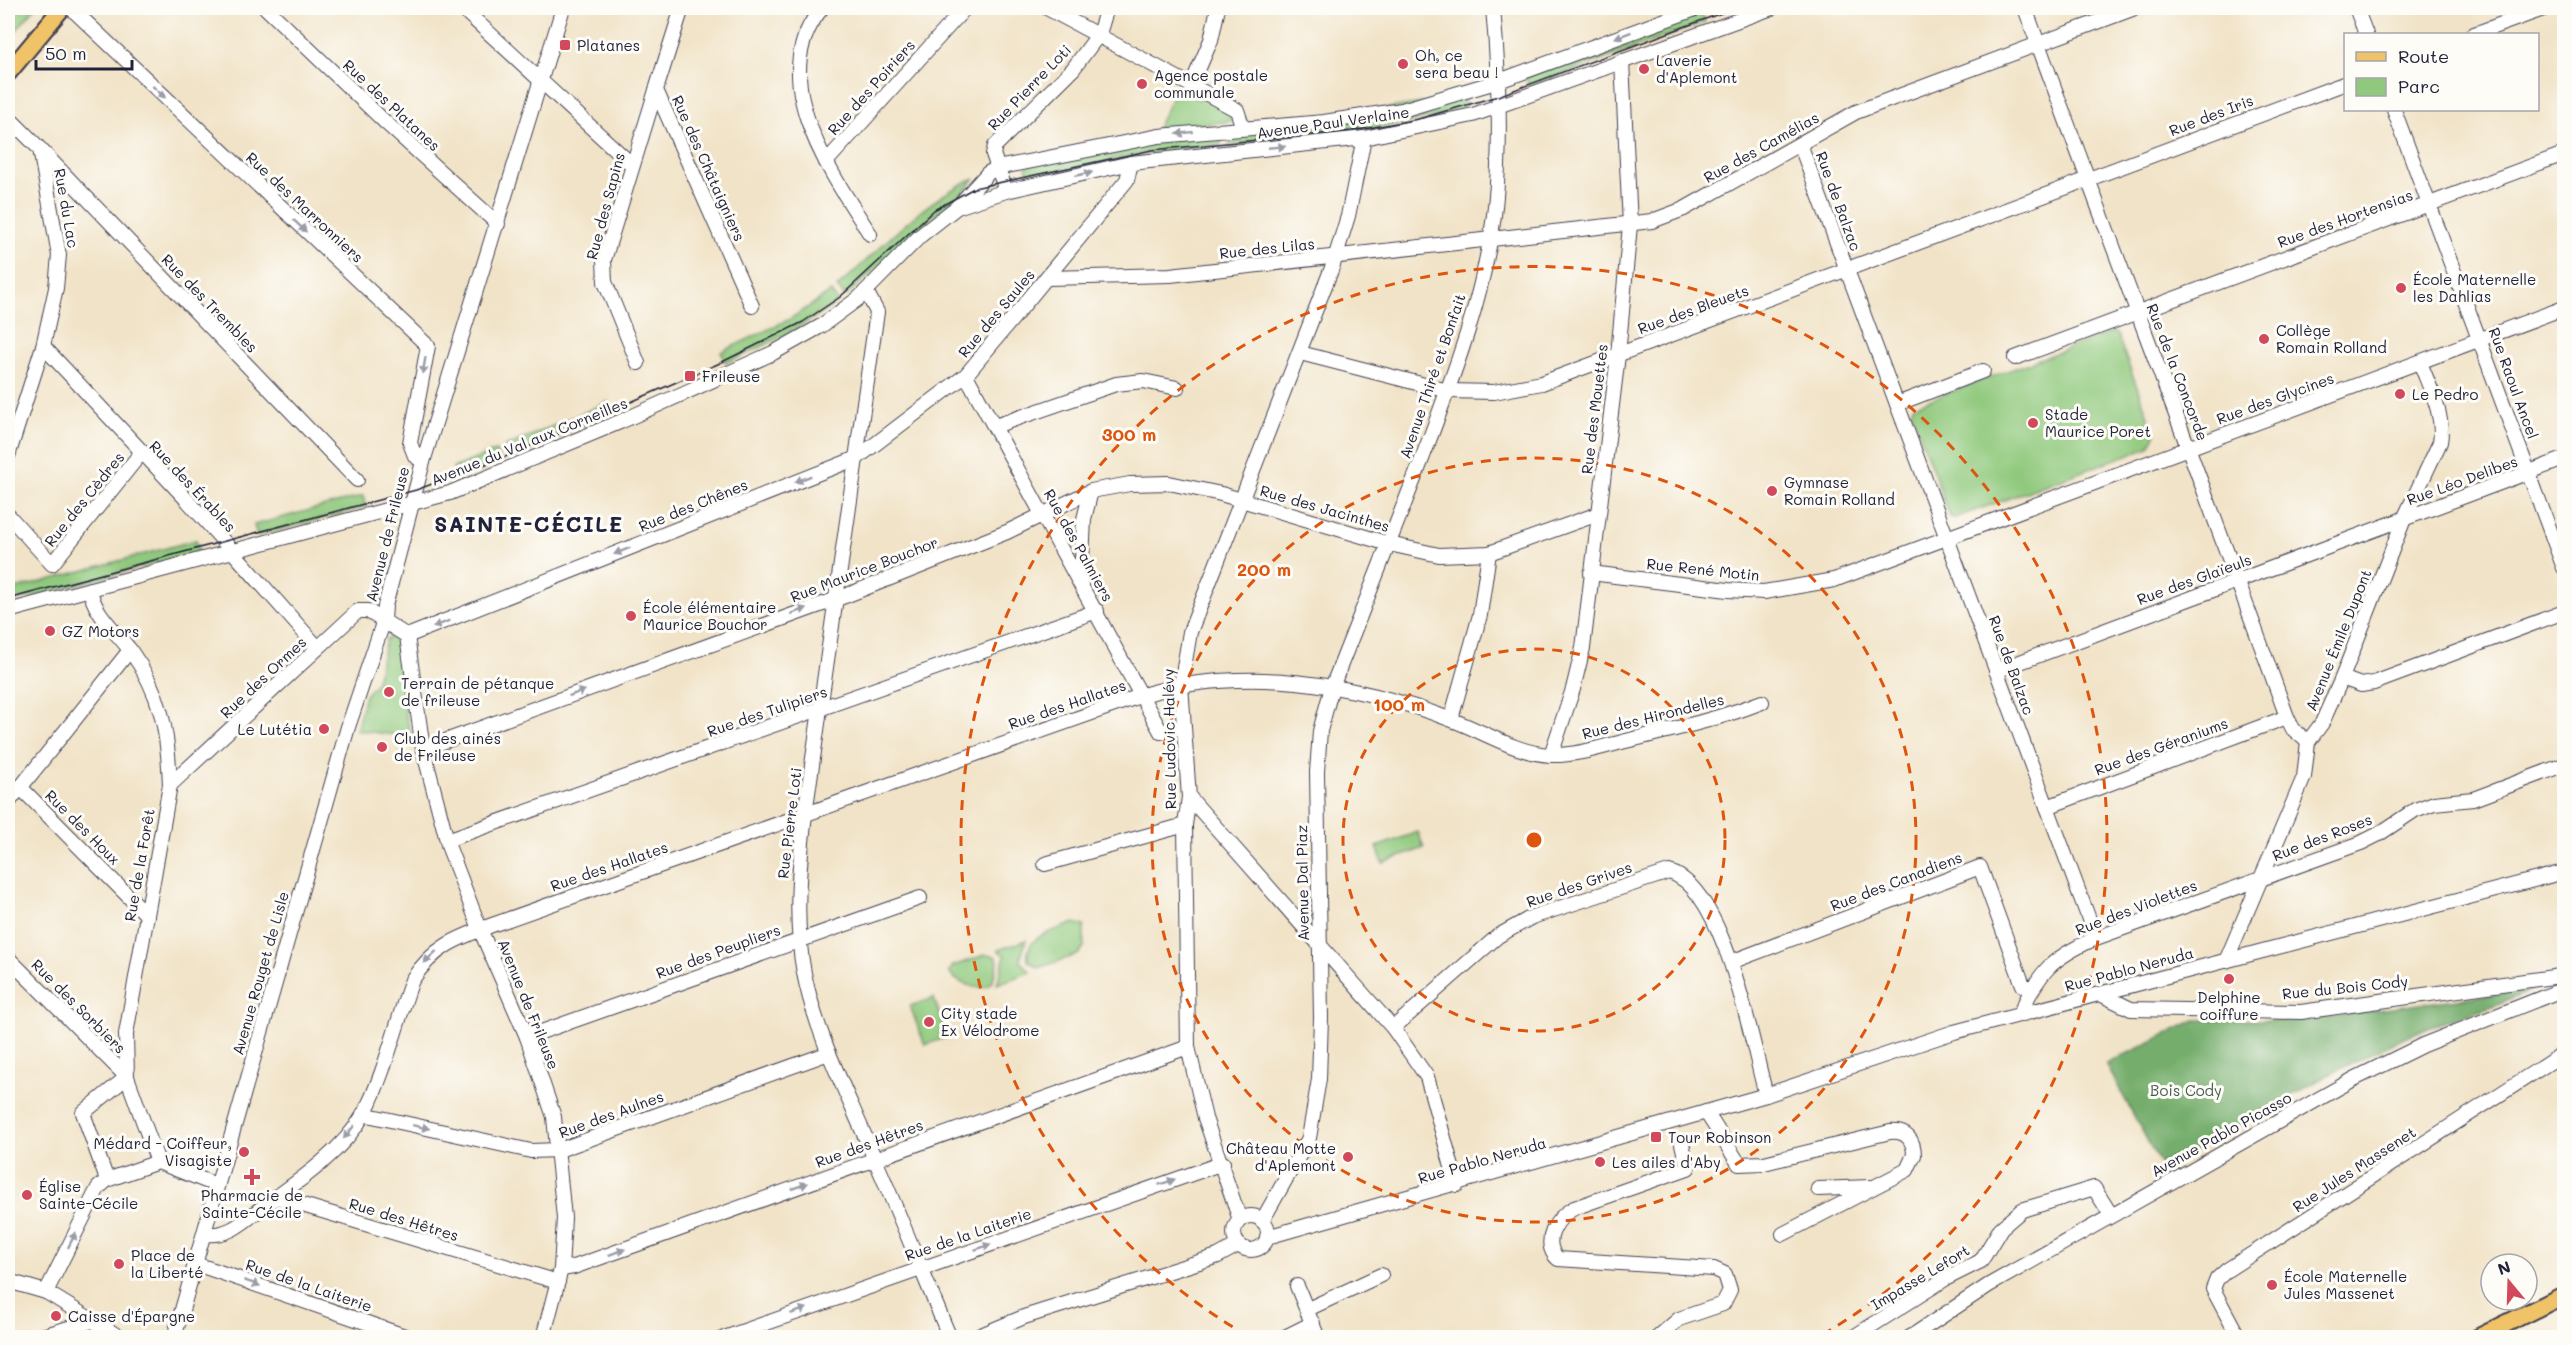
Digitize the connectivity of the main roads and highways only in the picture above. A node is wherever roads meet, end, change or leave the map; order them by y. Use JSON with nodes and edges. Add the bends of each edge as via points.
{"nodes":[{"id":1,"x":62,"y":8,"type":"edge"},
{"id":2,"x":8,"y":73,"type":"edge"},
{"id":3,"x":2565,"y":1294,"type":"edge"},
{"id":4,"x":2477,"y":1338,"type":"edge"}],
"edges":[{"from":1,"to":2,"type":"main road"},
{"from":3,"to":4,"type":"main road"}]}
